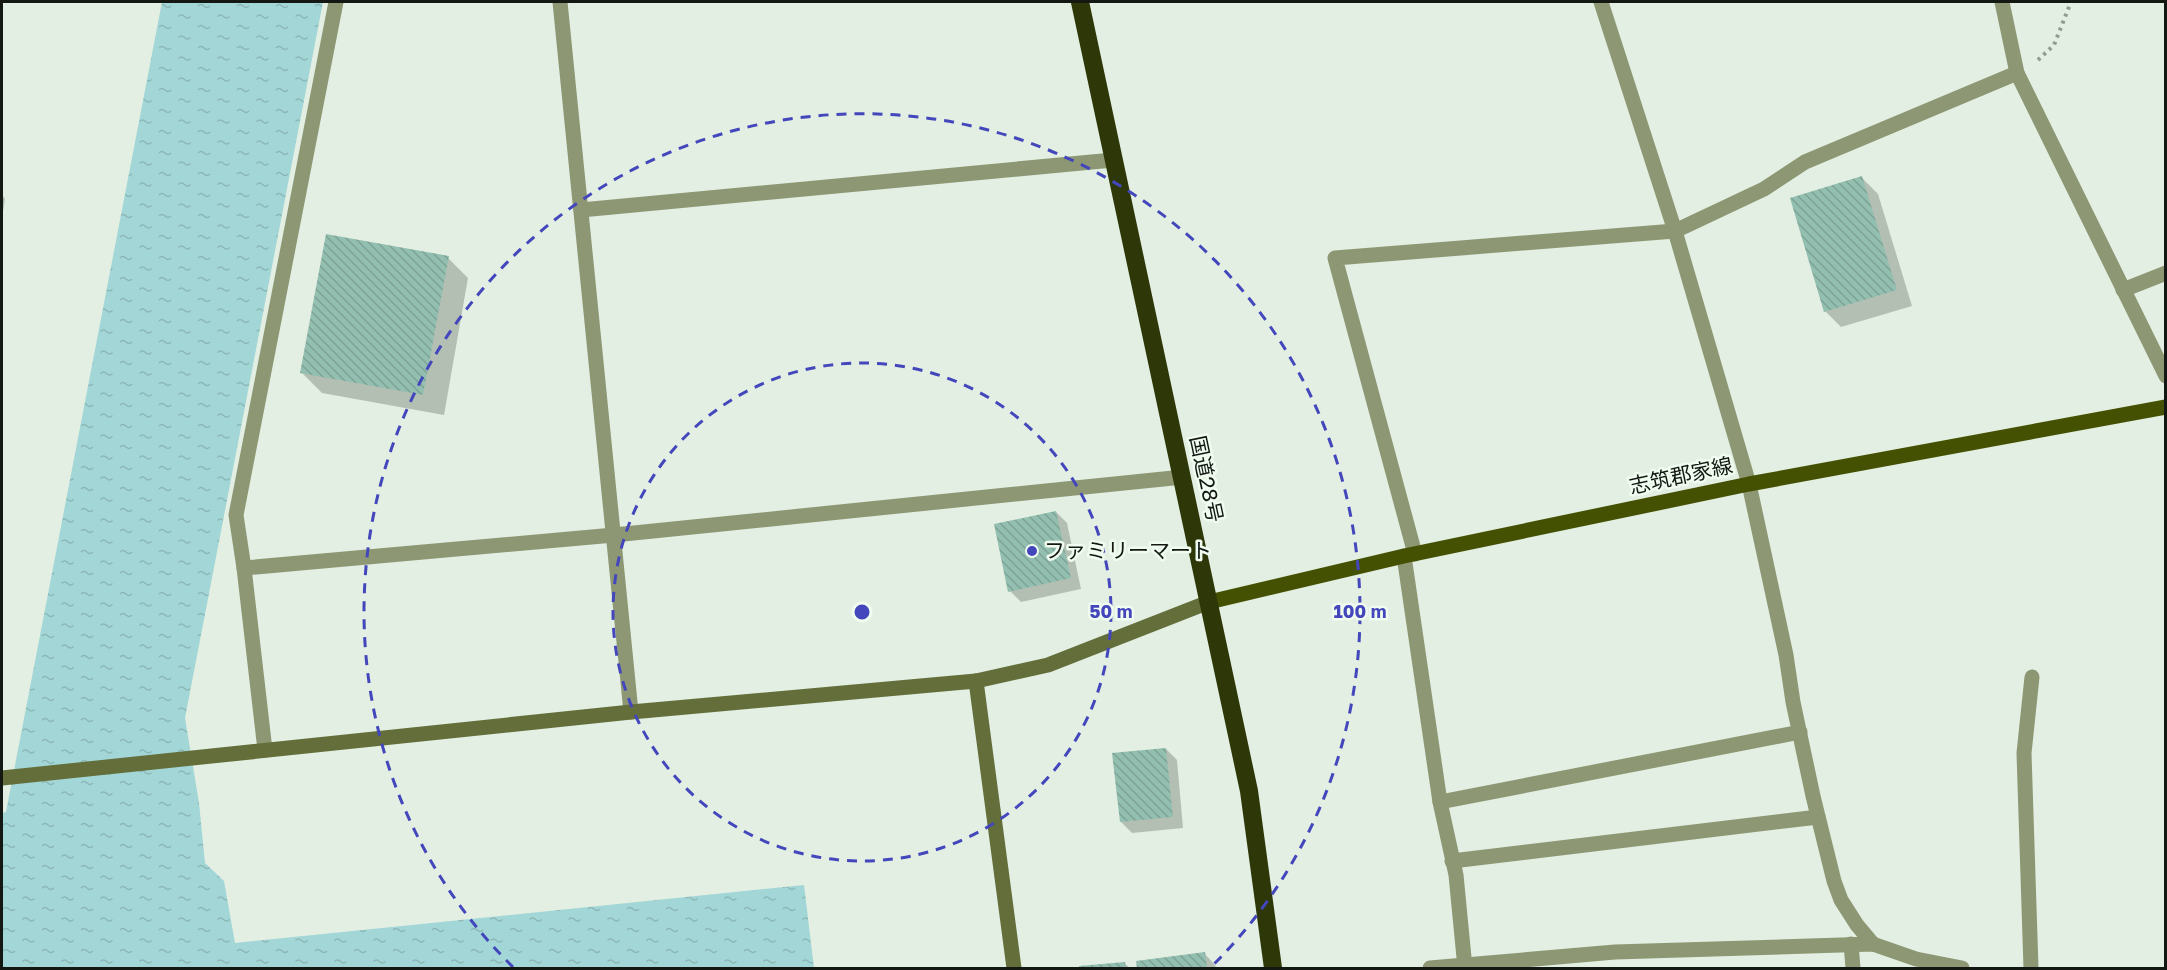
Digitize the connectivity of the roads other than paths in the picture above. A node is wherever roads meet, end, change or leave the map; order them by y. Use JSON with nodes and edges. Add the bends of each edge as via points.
{"nodes":[{"id":1,"x":336,"y":2,"type":"edge"},
{"id":2,"x":560,"y":2,"type":"edge"},
{"id":3,"x":1080,"y":2,"type":"edge"},
{"id":4,"x":1601,"y":2,"type":"edge"},
{"id":5,"x":2002,"y":2,"type":"edge"},
{"id":6,"x":2017,"y":73,"type":"junction"},
{"id":7,"x":1113,"y":160,"type":"junction"},
{"id":8,"x":581,"y":210,"type":"junction"},
{"id":9,"x":1675,"y":231,"type":"junction"},
{"id":10,"x":2166,"y":273,"type":"edge"},
{"id":11,"x":2123,"y":290,"type":"junction"},
{"id":12,"x":2166,"y":376,"type":"edge"},
{"id":13,"x":2166,"y":407,"type":"edge"},
{"id":14,"x":1183,"y":477,"type":"junction"},
{"id":15,"x":1749,"y":483,"type":"junction"},
{"id":16,"x":614,"y":535,"type":"junction"},
{"id":17,"x":1409,"y":555,"type":"junction"},
{"id":18,"x":244,"y":568,"type":"junction"},
{"id":19,"x":1209,"y":602,"type":"junction"},
{"id":20,"x":2032,"y":677,"type":"dead end"},
{"id":21,"x":976,"y":681,"type":"junction"},
{"id":22,"x":631,"y":712,"type":"junction"},
{"id":23,"x":1800,"y":732,"type":"junction"},
{"id":24,"x":260,"y":751,"type":"junction"},
{"id":25,"x":2,"y":778,"type":"edge"},
{"id":26,"x":1440,"y":802,"type":"junction"},
{"id":27,"x":1818,"y":817,"type":"junction"},
{"id":28,"x":1452,"y":861,"type":"junction"},
{"id":29,"x":1851,"y":944,"type":"junction"},
{"id":30,"x":1873,"y":944,"type":"junction"},
{"id":31,"x":1465,"y":967,"type":"edge"},
{"id":32,"x":1014,"y":969,"type":"edge"},
{"id":33,"x":1273,"y":969,"type":"edge"},
{"id":34,"x":1430,"y":969,"type":"edge"},
{"id":35,"x":1852,"y":969,"type":"edge"},
{"id":36,"x":1962,"y":969,"type":"edge"},
{"id":37,"x":2031,"y":969,"type":"edge"}],
"edges":[{"from":1,"to":18,"type":"street","via":[[236,515]]},
{"from":2,"to":8,"type":"street"},
{"from":3,"to":7,"type":"highway","name":"国道28号"},
{"from":4,"to":9,"type":"street"},
{"from":5,"to":6,"type":"street"},
{"from":6,"to":9,"type":"street","via":[[1805,162],[1764,189]]},
{"from":6,"to":11,"type":"street"},
{"from":7,"to":8,"type":"street"},
{"from":7,"to":14,"type":"highway","name":"国道28号"},
{"from":8,"to":16,"type":"street"},
{"from":9,"to":15,"type":"street"},
{"from":9,"to":17,"type":"street","via":[[1335,258]]},
{"from":10,"to":11,"type":"street"},
{"from":11,"to":12,"type":"street"},
{"from":13,"to":15,"type":"main road","name":"志筑郡家線"},
{"from":14,"to":16,"type":"street"},
{"from":14,"to":19,"type":"highway","name":"国道28号"},
{"from":15,"to":17,"type":"main road","name":"志筑郡家線"},
{"from":15,"to":23,"type":"street"},
{"from":16,"to":18,"type":"street"},
{"from":16,"to":22,"type":"street"},
{"from":17,"to":19,"type":"main road","name":"志筑郡家線"},
{"from":17,"to":26,"type":"street"},
{"from":18,"to":24,"type":"street"},
{"from":19,"to":21,"type":"street","via":[[1048,664]]},
{"from":19,"to":33,"type":"highway","name":"国道28号","via":[[1249,791]]},
{"from":20,"to":37,"type":"street","via":[[2024,753]]},
{"from":21,"to":22,"type":"street"},
{"from":21,"to":32,"type":"street"},
{"from":22,"to":24,"type":"street"},
{"from":23,"to":26,"type":"street"},
{"from":23,"to":27,"type":"street"},
{"from":24,"to":25,"type":"street"},
{"from":26,"to":28,"type":"street"},
{"from":27,"to":28,"type":"street"},
{"from":27,"to":30,"type":"street","via":[[1841,900]]},
{"from":28,"to":31,"type":"street"},
{"from":29,"to":30,"type":"street"},
{"from":29,"to":31,"type":"street","via":[[1615,952]]},
{"from":29,"to":35,"type":"street"},
{"from":30,"to":36,"type":"street"},
{"from":31,"to":34,"type":"street"}]}
